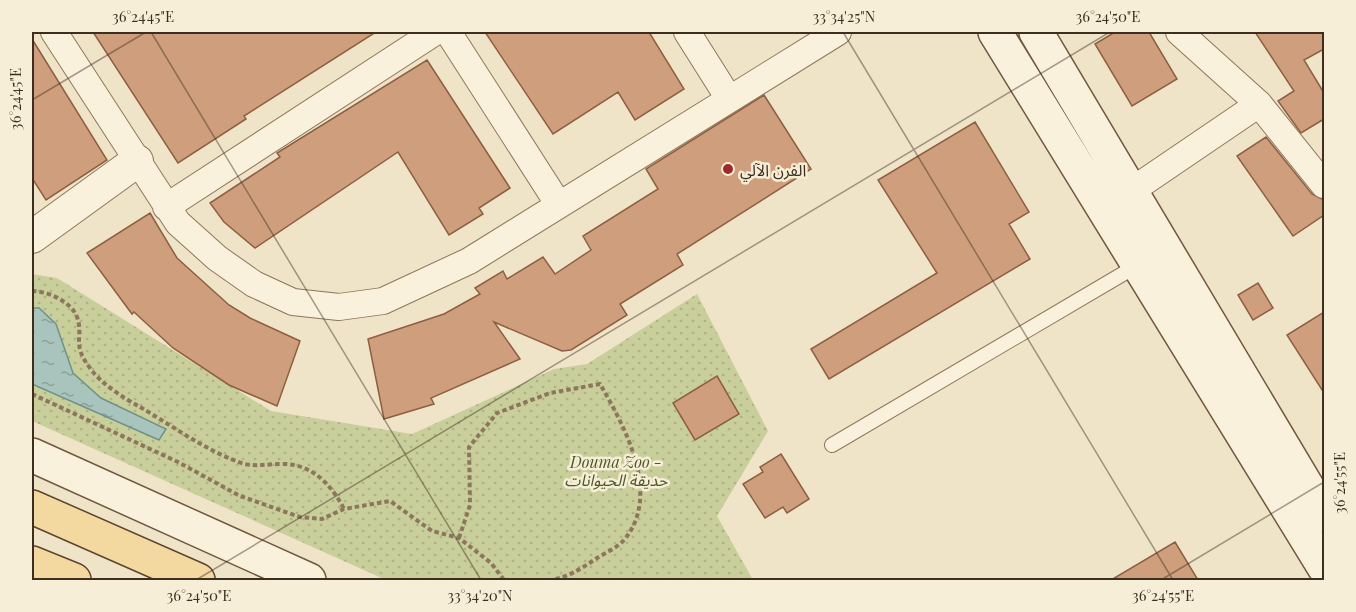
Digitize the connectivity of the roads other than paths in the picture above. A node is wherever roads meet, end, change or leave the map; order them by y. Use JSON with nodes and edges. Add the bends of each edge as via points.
{"nodes":[{"id":1,"x":54,"y":32,"type":"edge"},
{"id":2,"x":435,"y":32,"type":"edge"},
{"id":3,"x":448,"y":32,"type":"edge"},
{"id":4,"x":687,"y":32,"type":"edge"},
{"id":5,"x":838,"y":32,"type":"edge"},
{"id":6,"x":995,"y":32,"type":"edge"},
{"id":7,"x":1036,"y":32,"type":"edge"},
{"id":8,"x":1179,"y":32,"type":"edge"},
{"id":9,"x":728,"y":97,"type":"junction"},
{"id":10,"x":1259,"y":104,"type":"junction"},
{"id":11,"x":137,"y":161,"type":"junction"},
{"id":12,"x":1324,"y":185,"type":"edge"},
{"id":13,"x":1131,"y":191,"type":"junction"},
{"id":14,"x":559,"y":205,"type":"junction"},
{"id":15,"x":166,"y":207,"type":"junction"},
{"id":16,"x":32,"y":237,"type":"edge"},
{"id":17,"x":1140,"y":264,"type":"junction"},
{"id":18,"x":832,"y":445,"type":"dead end"},
{"id":19,"x":32,"y":454,"type":"edge"},
{"id":20,"x":32,"y":507,"type":"edge"},
{"id":21,"x":1316,"y":512,"type":"edge"},
{"id":22,"x":32,"y":563,"type":"edge"},
{"id":23,"x":1324,"y":567,"type":"edge"},
{"id":24,"x":74,"y":580,"type":"edge"},
{"id":25,"x":198,"y":580,"type":"edge"},
{"id":26,"x":309,"y":580,"type":"edge"}],
"edges":[{"from":1,"to":11,"type":"street"},
{"from":2,"to":15,"type":"street"},
{"from":3,"to":14,"type":"street"},
{"from":4,"to":9,"type":"street"},
{"from":5,"to":9,"type":"street"},
{"from":6,"to":17,"type":"main road"},
{"from":7,"to":13,"type":"main road"},
{"from":8,"to":10,"type":"street"},
{"from":9,"to":14,"type":"street"},
{"from":10,"to":12,"type":"street"},
{"from":10,"to":13,"type":"street"},
{"from":11,"to":15,"type":"street"},
{"from":11,"to":16,"type":"street"},
{"from":13,"to":21,"type":"main road"},
{"from":14,"to":15,"type":"street","via":[[469,261],[394,296],[339,307],[293,302],[254,284],[217,258]]},
{"from":17,"to":18,"type":"lane"},
{"from":17,"to":21,"type":"main road"},
{"from":19,"to":26,"type":"main road"},
{"from":20,"to":25,"type":"main road"},
{"from":21,"to":23,"type":"main road"},
{"from":22,"to":24,"type":"main road"}]}
